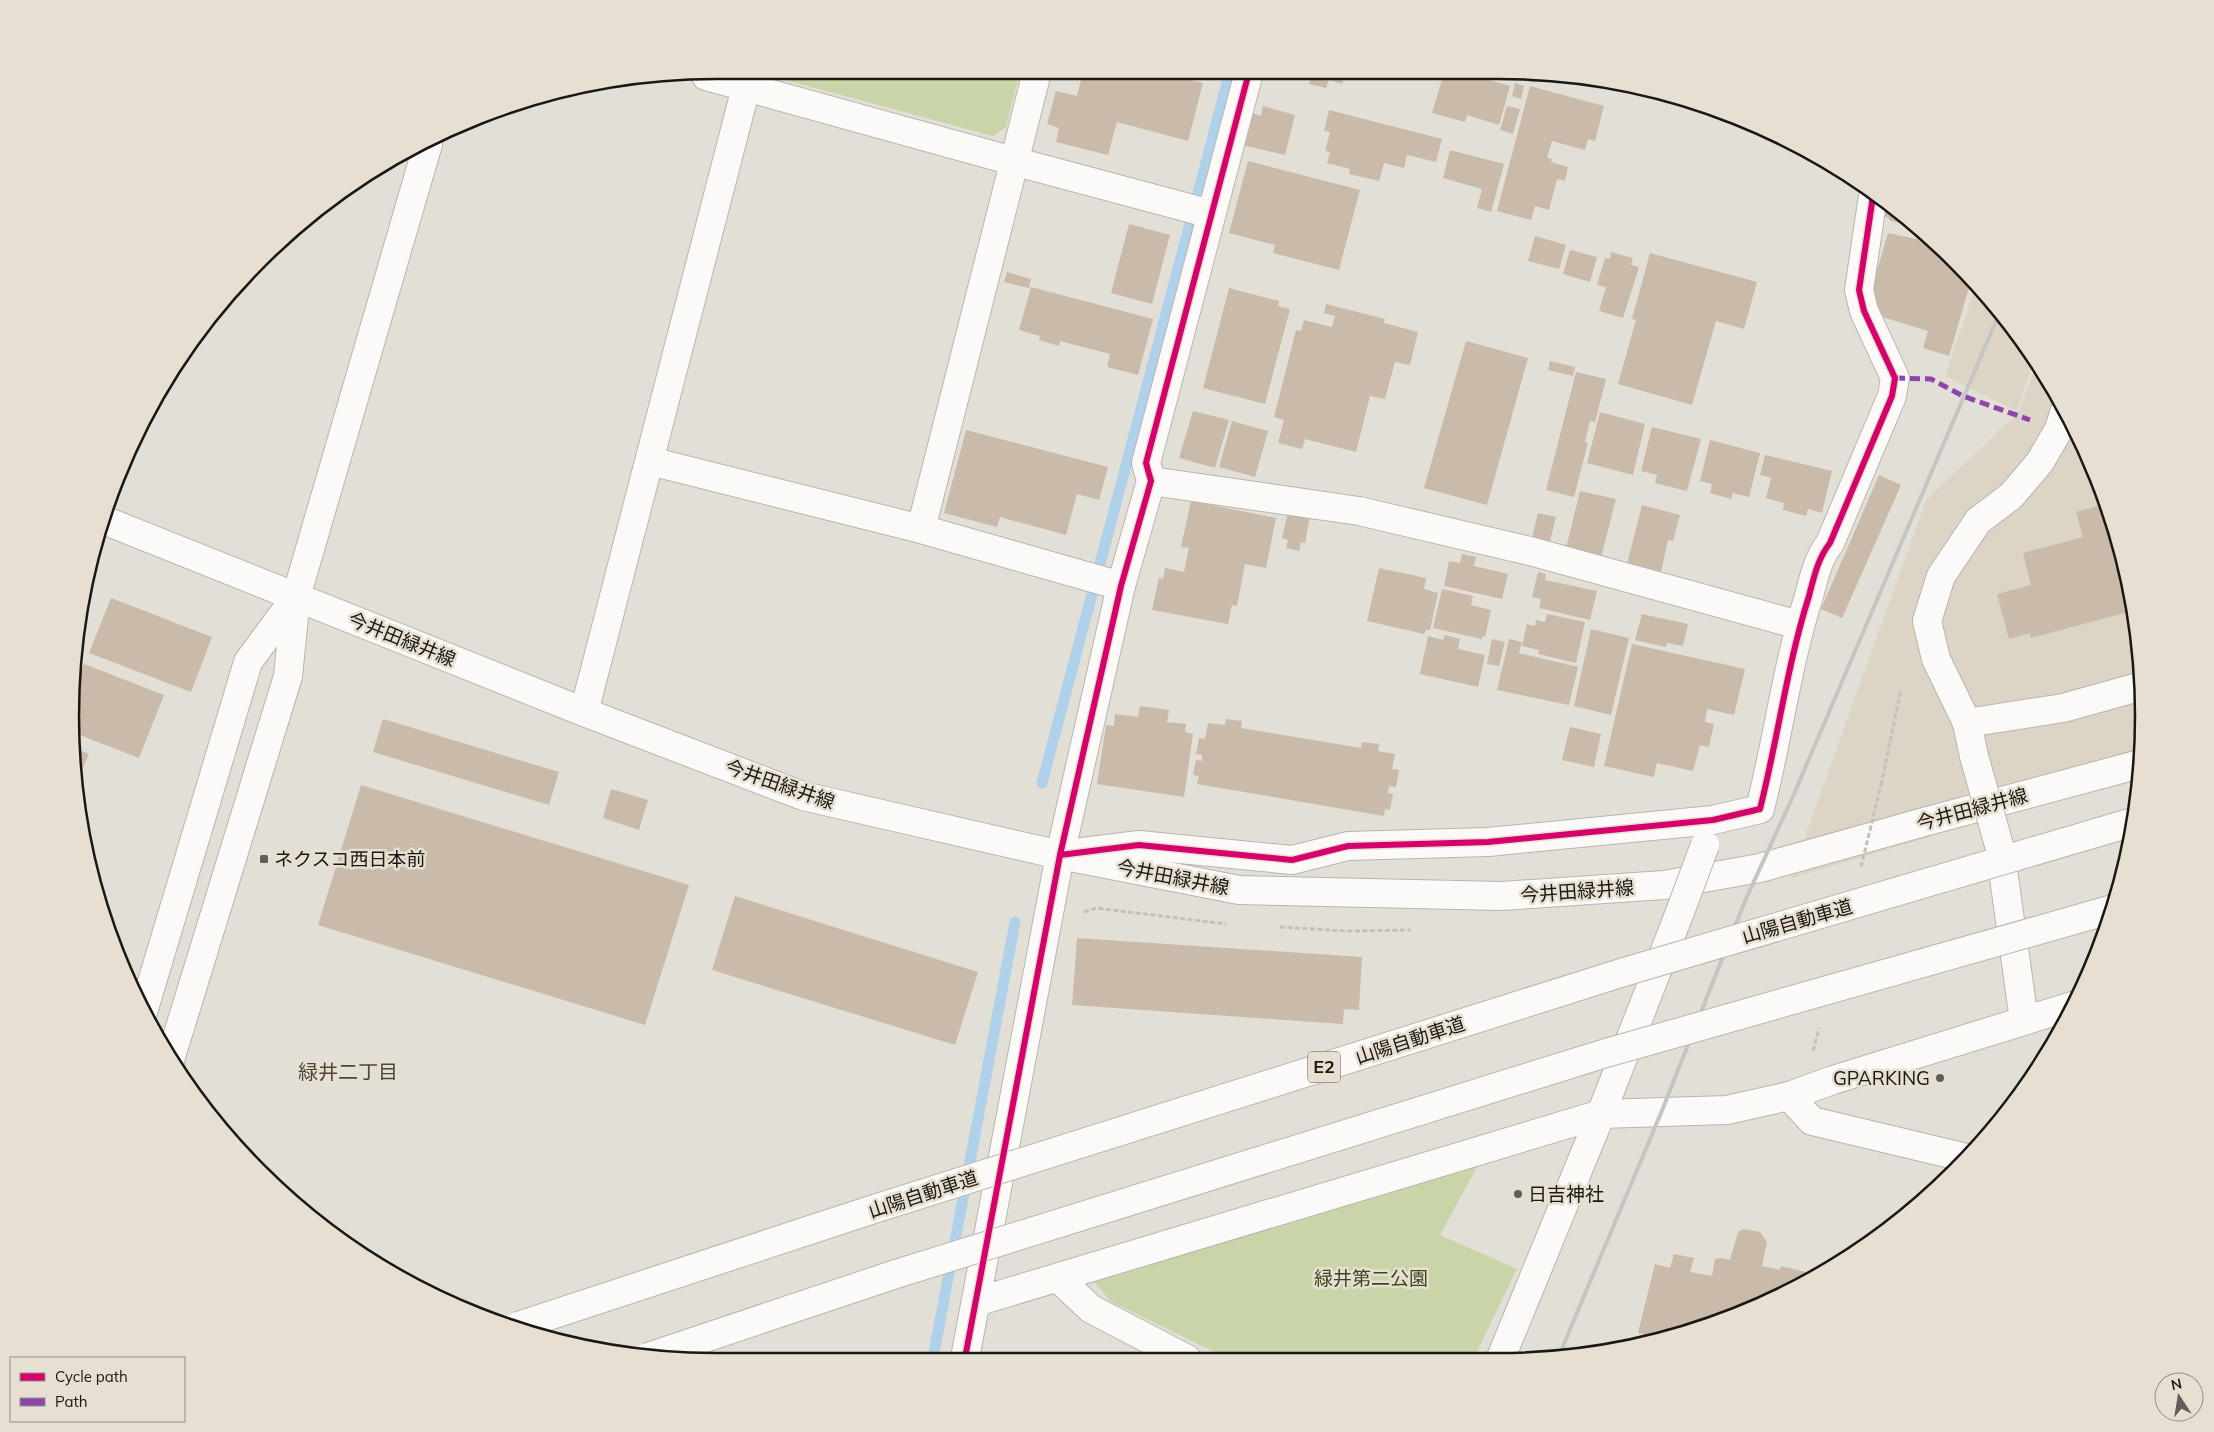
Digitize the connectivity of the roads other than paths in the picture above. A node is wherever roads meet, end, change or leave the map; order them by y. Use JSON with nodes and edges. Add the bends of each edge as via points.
{"nodes":[{"id":1,"x":726,"y":79,"type":"edge"},
{"id":2,"x":1035,"y":79,"type":"edge"},
{"id":3,"x":1247,"y":79,"type":"edge"},
{"id":4,"x":747,"y":82,"type":"edge"},
{"id":5,"x":427,"y":148,"type":"edge"},
{"id":6,"x":1013,"y":161,"type":"junction"},
{"id":7,"x":1872,"y":200,"type":"edge"},
{"id":8,"x":1211,"y":214,"type":"junction"},
{"id":9,"x":2062,"y":419,"type":"edge"},
{"id":10,"x":650,"y":461,"type":"junction"},
{"id":11,"x":1151,"y":481,"type":"junction"},
{"id":12,"x":109,"y":522,"type":"edge"},
{"id":13,"x":921,"y":529,"type":"junction"},
{"id":14,"x":1121,"y":586,"type":"junction"},
{"id":15,"x":296,"y":597,"type":"junction"},
{"id":16,"x":1800,"y":625,"type":"junction"},
{"id":17,"x":2134,"y":688,"type":"edge"},
{"id":18,"x":584,"y":712,"type":"junction"},
{"id":19,"x":1967,"y":723,"type":"junction"},
{"id":20,"x":2133,"y":766,"type":"edge"},
{"id":21,"x":2126,"y":824,"type":"edge"},
{"id":22,"x":1709,"y":832,"type":"junction"},
{"id":23,"x":1060,"y":855,"type":"junction"},
{"id":24,"x":2104,"y":912,"type":"edge"},
{"id":25,"x":146,"y":1002,"type":"edge"},
{"id":26,"x":2064,"y":1008,"type":"edge"},
{"id":27,"x":2024,"y":1020,"type":"junction"},
{"id":28,"x":173,"y":1050,"type":"edge"},
{"id":29,"x":1789,"y":1096,"type":"junction"},
{"id":30,"x":1601,"y":1114,"type":"junction"},
{"id":31,"x":1959,"y":1156,"type":"edge"},
{"id":32,"x":1058,"y":1278,"type":"junction"},
{"id":33,"x":976,"y":1302,"type":"junction"},
{"id":34,"x":525,"y":1324,"type":"edge"},
{"id":35,"x":665,"y":1351,"type":"edge"},
{"id":36,"x":965,"y":1353,"type":"edge"},
{"id":37,"x":1175,"y":1353,"type":"edge"},
{"id":38,"x":1503,"y":1353,"type":"edge"}],
"edges":[{"from":1,"to":4,"type":"main road"},
{"from":2,"to":6,"type":"main road"},
{"from":3,"to":8,"type":"main road"},
{"from":4,"to":6,"type":"main road"},
{"from":4,"to":10,"type":"main road"},
{"from":5,"to":15,"type":"main road"},
{"from":6,"to":8,"type":"main road"},
{"from":6,"to":13,"type":"main road"},
{"from":7,"to":16,"type":"main road","via":[[1859,290],[1864,311],[1895,378],[1892,396],[1830,543],[1822,553]]},
{"from":8,"to":11,"type":"main road","via":[[1146,462]]},
{"from":9,"to":19,"type":"main road","via":[[2040,462],[2011,496],[1978,521],[1942,576],[1927,621],[1936,659]]},
{"from":10,"to":13,"type":"main road"},
{"from":10,"to":18,"type":"main road"},
{"from":11,"to":14,"type":"main road"},
{"from":11,"to":16,"type":"main road","via":[[1359,511],[1530,551]]},
{"from":12,"to":15,"type":"main road","name":"今井田緑井線"},
{"from":13,"to":14,"type":"main road"},
{"from":14,"to":23,"type":"main road"},
{"from":15,"to":18,"type":"main road","name":"今井田緑井線"},
{"from":15,"to":25,"type":"main road","via":[[248,662]]},
{"from":15,"to":28,"type":"main road","via":[[288,676]]},
{"from":16,"to":22,"type":"main road","via":[[1760,809]]},
{"from":17,"to":19,"type":"main road","via":[[2063,708]]},
{"from":18,"to":23,"type":"main road","name":"今井田緑井線","via":[[803,796]]},
{"from":19,"to":27,"type":"main road","bridge":true,"via":[[2000,849]]},
{"from":20,"to":23,"type":"main road","name":"今井田緑井線","via":[[1760,868],[1664,885],[1502,896],[1239,890]]},
{"from":21,"to":34,"type":"main road","name":"山陽自動車道","number":"E2","bridge":true,"via":[[1624,972],[874,1209]]},
{"from":22,"to":23,"type":"main road","via":[[1348,846],[1292,860],[1140,845]]},
{"from":22,"to":30,"type":"main road","bridge":true},
{"from":23,"to":33,"type":"main road"},
{"from":24,"to":35,"type":"main road","bridge":true,"via":[[1606,1053],[896,1274]]},
{"from":26,"to":27,"type":"main road"},
{"from":27,"to":29,"type":"main road"},
{"from":29,"to":30,"type":"main road","via":[[1727,1110]]},
{"from":29,"to":31,"type":"main road","via":[[1812,1121]]},
{"from":30,"to":32,"type":"main road"},
{"from":30,"to":38,"type":"main road"},
{"from":32,"to":33,"type":"main road"},
{"from":32,"to":37,"type":"main road","via":[[1091,1310]]},
{"from":33,"to":36,"type":"main road"}]}
